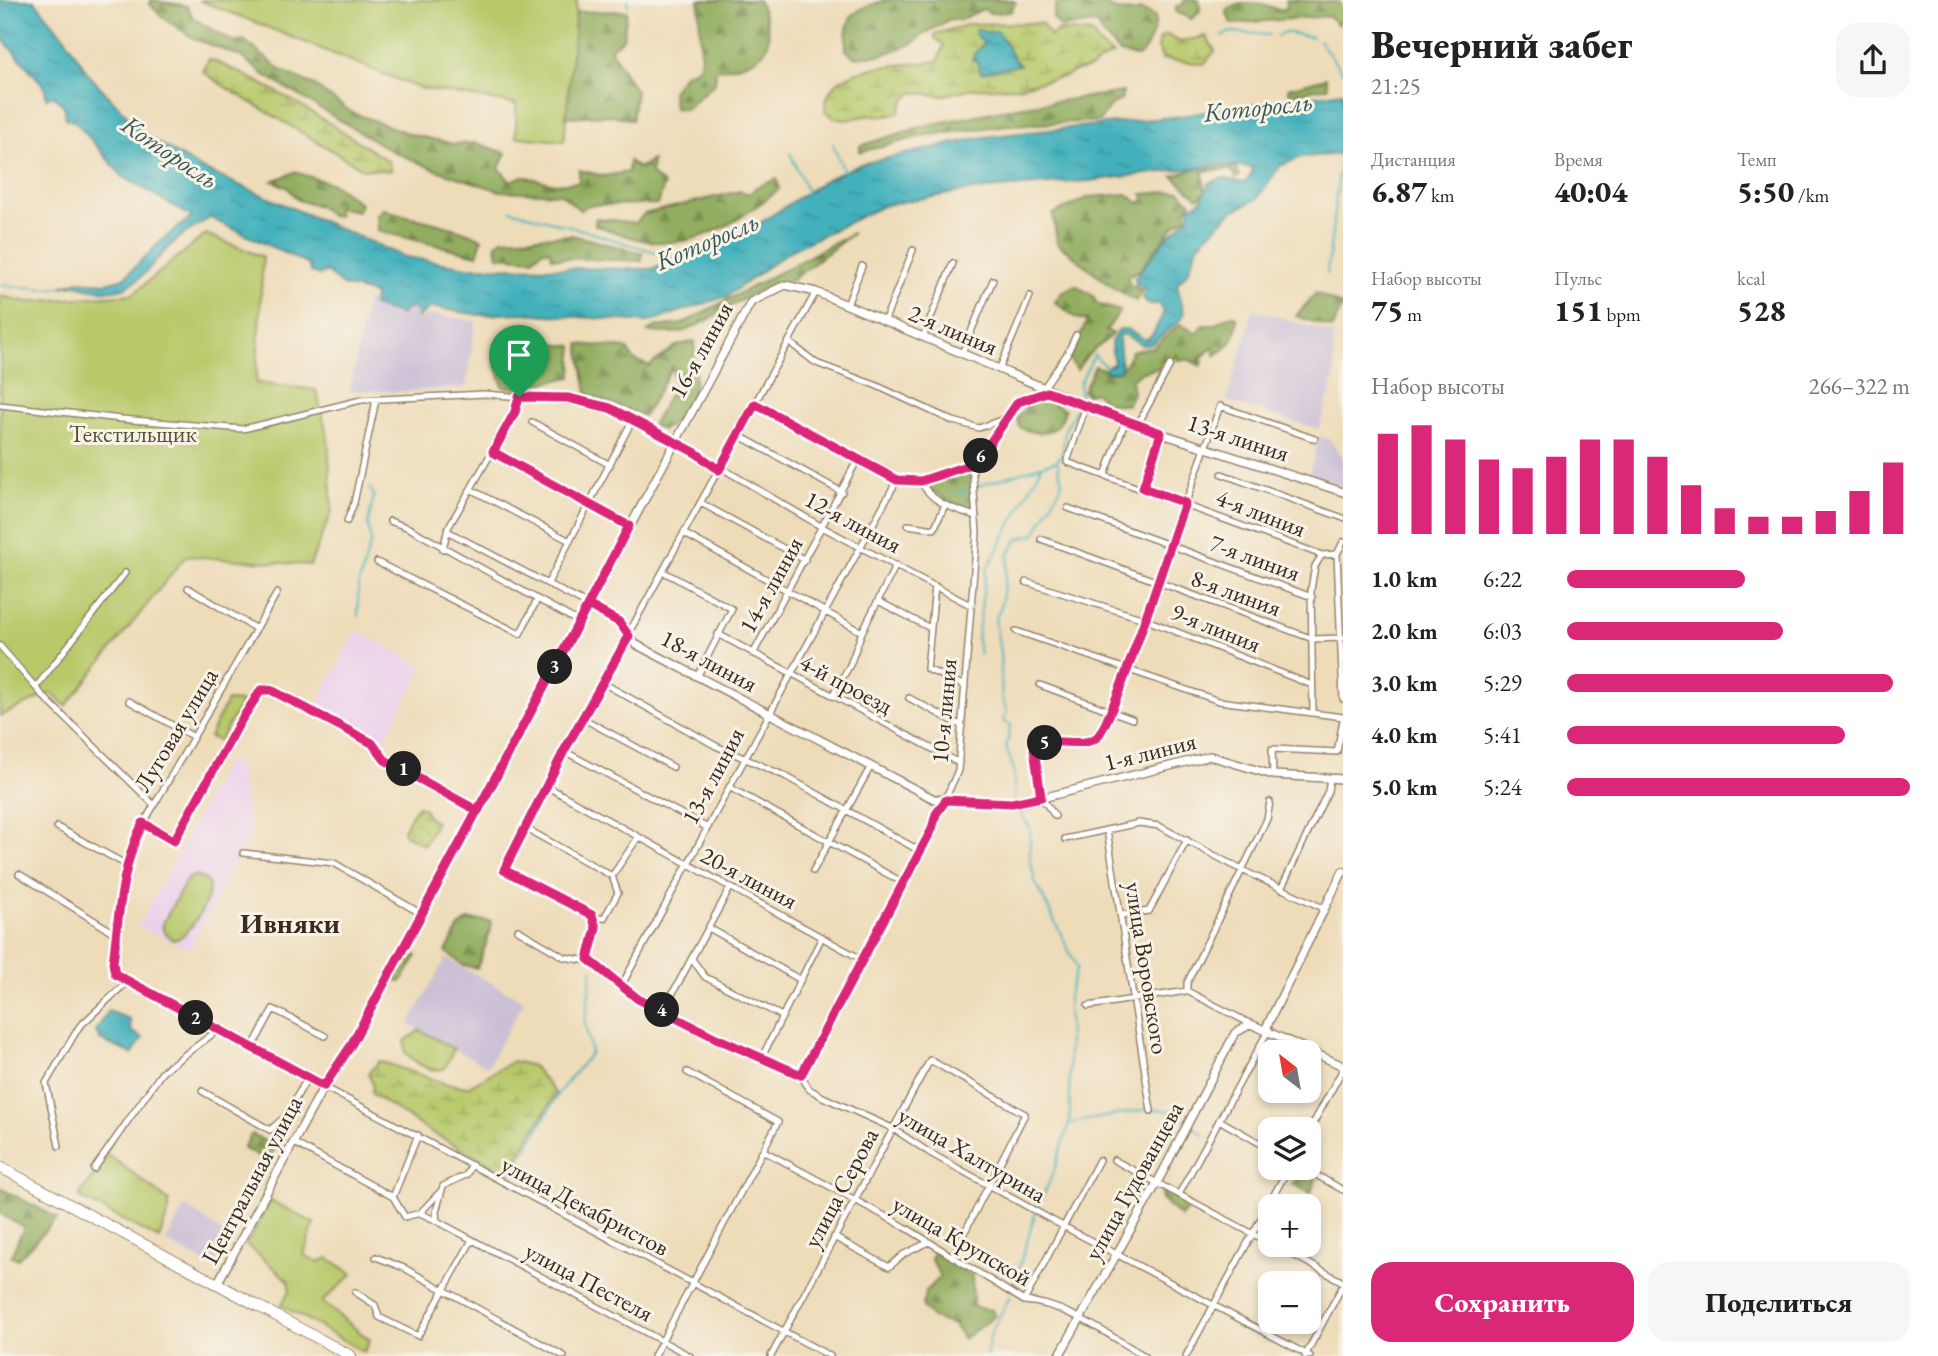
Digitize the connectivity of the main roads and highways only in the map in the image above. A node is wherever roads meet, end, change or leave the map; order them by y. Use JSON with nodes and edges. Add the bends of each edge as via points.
{"nodes":[{"id":1,"x":0,"y":1167,"type":"edge"},
{"id":2,"x":351,"y":1356,"type":"edge"}],
"edges":[{"from":1,"to":2,"type":"highway"}]}
